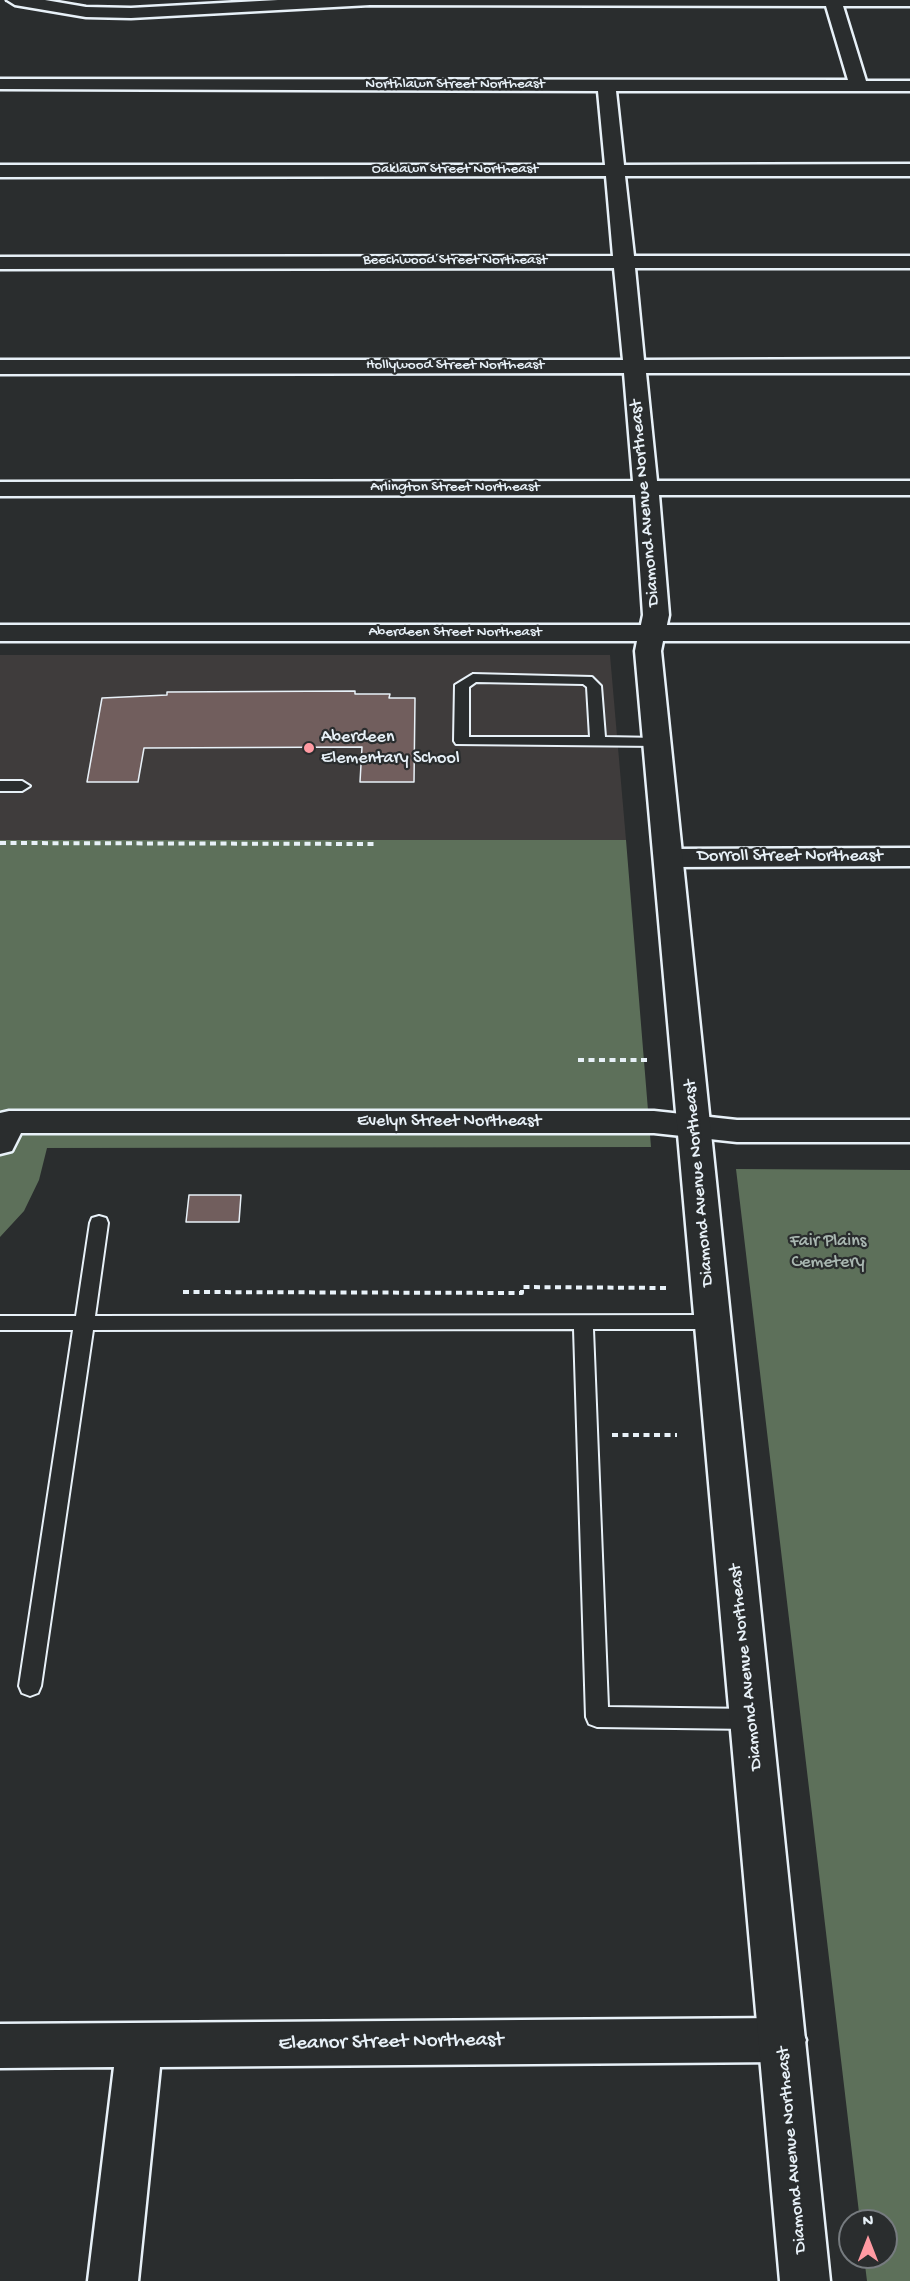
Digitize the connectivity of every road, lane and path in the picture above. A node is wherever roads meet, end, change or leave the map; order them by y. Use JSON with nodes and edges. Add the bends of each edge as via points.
{"nodes":[{"id":1,"x":15,"y":0,"type":"edge"},
{"id":2,"x":833,"y":0,"type":"edge"},
{"id":3,"x":910,"y":1,"type":"edge"},
{"id":4,"x":0,"y":84,"type":"edge"},
{"id":5,"x":607,"y":86,"type":"junction"},
{"id":6,"x":860,"y":86,"type":"junction"},
{"id":7,"x":910,"y":86,"type":"edge"},
{"id":8,"x":615,"y":170,"type":"junction"},
{"id":9,"x":910,"y":170,"type":"edge"},
{"id":10,"x":0,"y":171,"type":"edge"},
{"id":11,"x":625,"y":262,"type":"junction"},
{"id":12,"x":910,"y":262,"type":"edge"},
{"id":13,"x":0,"y":263,"type":"edge"},
{"id":14,"x":635,"y":366,"type":"junction"},
{"id":15,"x":910,"y":366,"type":"edge"},
{"id":16,"x":0,"y":367,"type":"edge"},
{"id":17,"x":646,"y":488,"type":"junction"},
{"id":18,"x":910,"y":488,"type":"edge"},
{"id":19,"x":0,"y":489,"type":"edge"},
{"id":20,"x":0,"y":633,"type":"edge"},
{"id":21,"x":910,"y":633,"type":"edge"},
{"id":22,"x":652,"y":634,"type":"junction"},
{"id":23,"x":598,"y":741,"type":"junction"},
{"id":24,"x":658,"y":742,"type":"junction"},
{"id":25,"x":0,"y":786,"type":"edge"},
{"id":26,"x":22,"y":786,"type":"dead end"},
{"id":27,"x":0,"y":843,"type":"edge"},
{"id":28,"x":378,"y":844,"type":"dead end"},
{"id":29,"x":910,"y":857,"type":"edge"},
{"id":30,"x":670,"y":858,"type":"junction"},
{"id":31,"x":578,"y":1060,"type":"dead end"},
{"id":32,"x":649,"y":1060,"type":"dead end"},
{"id":33,"x":694,"y":1126,"type":"junction"},
{"id":34,"x":3,"y":1129,"type":"edge"},
{"id":35,"x":910,"y":1131,"type":"edge"},
{"id":36,"x":99,"y":1223,"type":"dead end"},
{"id":37,"x":666,"y":1288,"type":"dead end"},
{"id":38,"x":183,"y":1292,"type":"dead end"},
{"id":39,"x":583,"y":1322,"type":"junction"},
{"id":40,"x":713,"y":1322,"type":"junction"},
{"id":41,"x":0,"y":1323,"type":"edge"},
{"id":42,"x":84,"y":1324,"type":"junction"},
{"id":43,"x":586,"y":1435,"type":"junction"},
{"id":44,"x":677,"y":1435,"type":"dead end"},
{"id":45,"x":30,"y":1686,"type":"dead end"},
{"id":46,"x":752,"y":1719,"type":"junction"},
{"id":47,"x":783,"y":2040,"type":"junction"},
{"id":48,"x":0,"y":2046,"type":"edge"},
{"id":49,"x":139,"y":2046,"type":"junction"},
{"id":50,"x":113,"y":2281,"type":"edge"},
{"id":51,"x":806,"y":2281,"type":"edge"}],
"edges":[{"from":1,"to":2,"type":"street","via":[[86,12],[131,13],[370,0]]},
{"from":2,"to":3,"type":"street"},
{"from":2,"to":6,"type":"street"},
{"from":4,"to":5,"type":"street","name":"Northlawn Street Northeast"},
{"from":5,"to":6,"type":"street","name":"Northlawn Street Northeast"},
{"from":5,"to":8,"type":"street","name":"Diamond Avenue Northeast"},
{"from":6,"to":7,"type":"street","name":"Northlawn Street Northeast"},
{"from":8,"to":9,"type":"street","name":"Oaklawn Street Northeast"},
{"from":8,"to":10,"type":"street","name":"Oaklawn Street Northeast"},
{"from":8,"to":11,"type":"street","name":"Diamond Avenue Northeast"},
{"from":11,"to":12,"type":"street","name":"Beechwood Street Northeast"},
{"from":11,"to":13,"type":"street","name":"Beechwood Street Northeast"},
{"from":11,"to":14,"type":"street","name":"Diamond Avenue Northeast"},
{"from":14,"to":15,"type":"street","name":"Hollywood Street Northeast"},
{"from":14,"to":16,"type":"street","name":"Hollywood Street Northeast"},
{"from":14,"to":17,"type":"street","name":"Diamond Avenue Northeast"},
{"from":17,"to":18,"type":"street","name":"Arlington Street Northeast"},
{"from":17,"to":19,"type":"street","name":"Arlington Street Northeast"},
{"from":17,"to":22,"type":"street","name":"Diamond Avenue Northeast","via":[[656,615]]},
{"from":20,"to":22,"type":"street","name":"Aberdeen Street Northeast"},
{"from":21,"to":22,"type":"street","name":"Aberdeen Street Northeast"},
{"from":22,"to":24,"type":"street","name":"Diamond Avenue Northeast","via":[[648,651]]},
{"from":23,"to":23,"type":"lane","via":[[461,741],[462,685],[473,678],[587,680],[594,686]]},
{"from":23,"to":24,"type":"lane"},
{"from":24,"to":30,"type":"street","name":"Diamond Avenue Northeast"},
{"from":25,"to":26,"type":"lane"},
{"from":27,"to":28,"type":"path"},
{"from":29,"to":30,"type":"street","name":"Dorroll Street Northeast"},
{"from":30,"to":33,"type":"street","name":"Diamond Avenue Northeast"},
{"from":31,"to":32,"type":"path"},
{"from":33,"to":34,"type":"street","name":"Evelyn Street Northeast","via":[[654,1122]]},
{"from":33,"to":35,"type":"street","name":"Evelyn Street Northeast","via":[[737,1131]]},
{"from":33,"to":40,"type":"street","name":"Diamond Avenue Northeast"},
{"from":36,"to":42,"type":"lane"},
{"from":37,"to":38,"type":"path","via":[[522,1287],[522,1293]]},
{"from":39,"to":40,"type":"lane"},
{"from":39,"to":42,"type":"lane"},
{"from":39,"to":43,"type":"lane"},
{"from":40,"to":46,"type":"street","name":"Diamond Avenue Northeast"},
{"from":41,"to":42,"type":"lane"},
{"from":42,"to":45,"type":"lane"},
{"from":43,"to":44,"type":"path"},
{"from":43,"to":46,"type":"lane","via":[[597,1717]]},
{"from":46,"to":47,"type":"street","name":"Diamond Avenue Northeast"},
{"from":47,"to":49,"type":"street","name":"Eleanor Street Northeast"},
{"from":47,"to":51,"type":"street","name":"Diamond Avenue Northeast"},
{"from":48,"to":49,"type":"street","name":"Eleanor Street Northeast"},
{"from":49,"to":50,"type":"street"}]}
